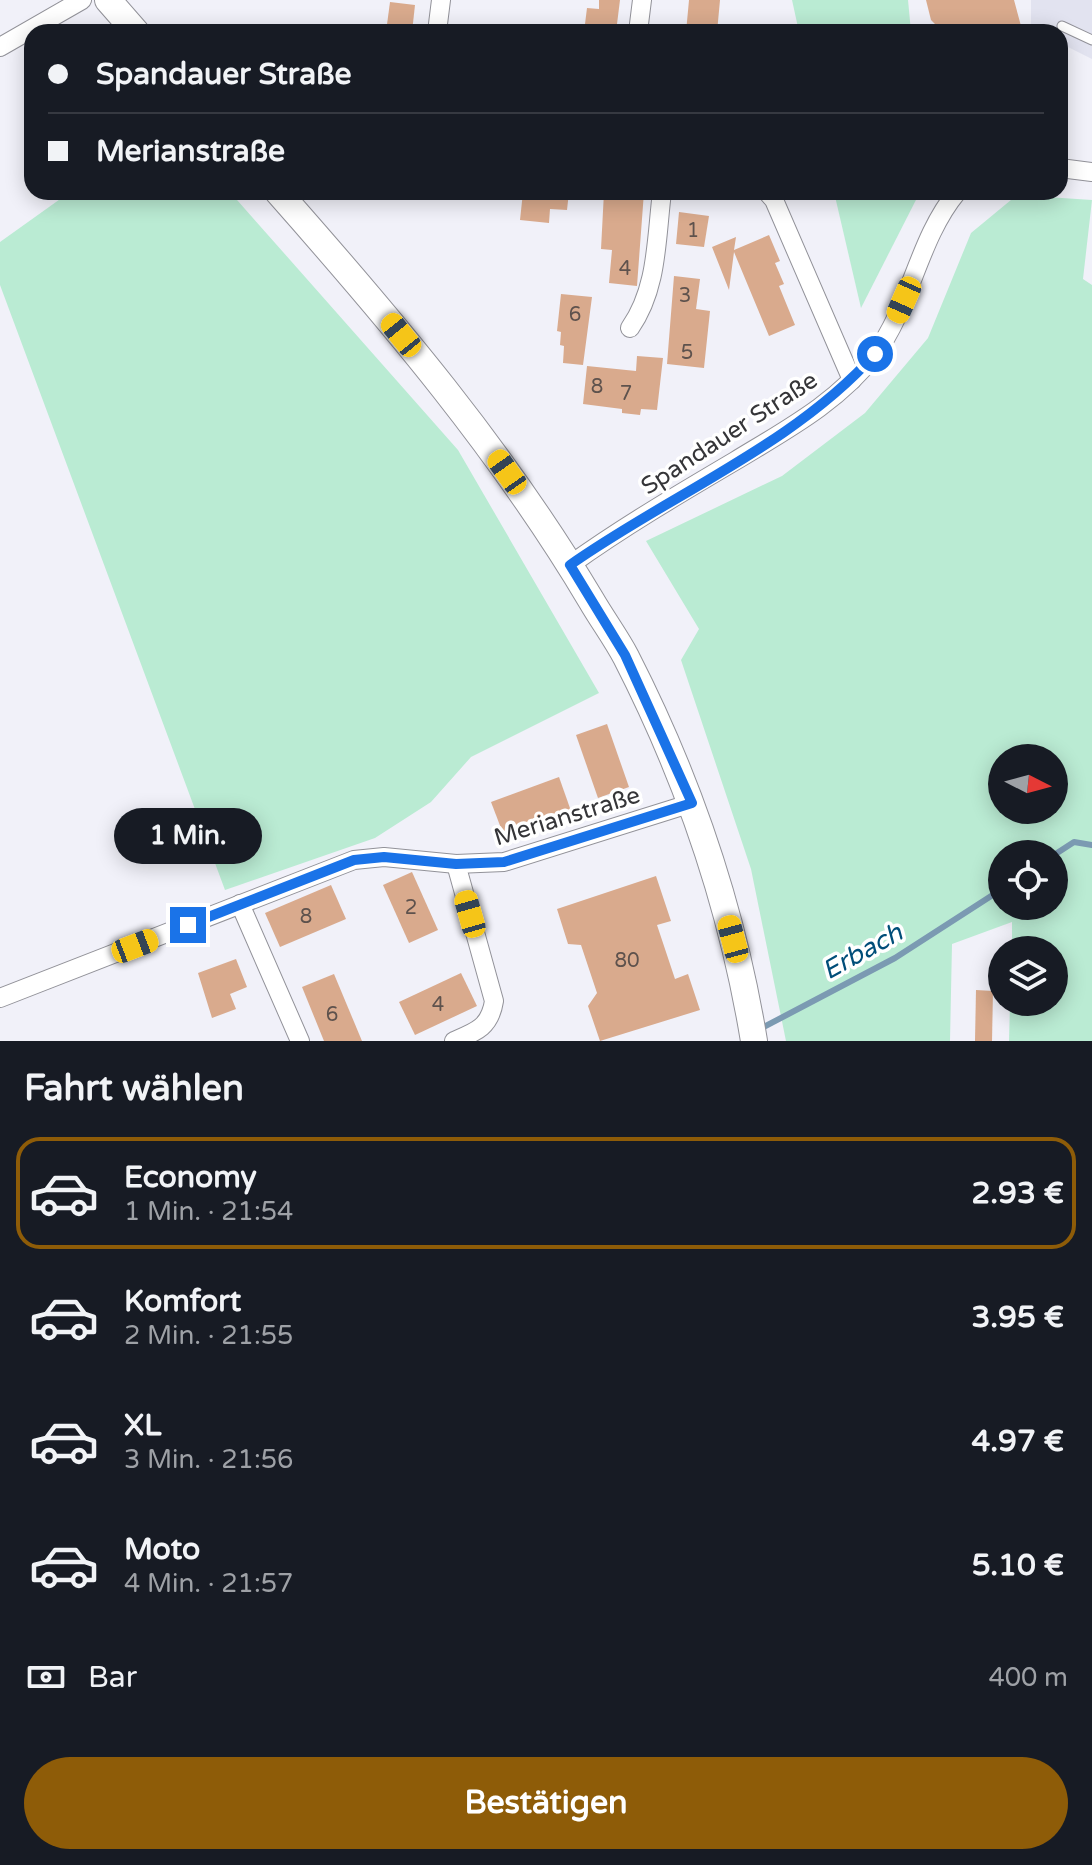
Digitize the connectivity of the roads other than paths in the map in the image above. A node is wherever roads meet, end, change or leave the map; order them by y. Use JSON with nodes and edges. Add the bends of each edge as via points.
{"nodes":[{"id":1,"x":82,"y":0,"type":"edge"},
{"id":2,"x":108,"y":0,"type":"edge"},
{"id":3,"x":441,"y":0,"type":"edge"},
{"id":4,"x":642,"y":0,"type":"edge"},
{"id":5,"x":40,"y":24,"type":"edge"},
{"id":6,"x":129,"y":24,"type":"edge"},
{"id":7,"x":438,"y":24,"type":"edge"},
{"id":8,"x":639,"y":24,"type":"edge"},
{"id":9,"x":1068,"y":29,"type":"edge"},
{"id":10,"x":24,"y":33,"type":"edge"},
{"id":11,"x":1092,"y":40,"type":"edge"},
{"id":12,"x":0,"y":47,"type":"edge"},
{"id":13,"x":1068,"y":169,"type":"edge"},
{"id":14,"x":1092,"y":172,"type":"edge"},
{"id":15,"x":285,"y":200,"type":"edge"},
{"id":16,"x":661,"y":200,"type":"edge"},
{"id":17,"x":774,"y":200,"type":"edge"},
{"id":18,"x":952,"y":200,"type":"edge"},
{"id":19,"x":630,"y":328,"type":"dead end"},
{"id":20,"x":852,"y":380,"type":"junction"},
{"id":21,"x":570,"y":565,"type":"junction"},
{"id":22,"x":692,"y":803,"type":"junction"},
{"id":23,"x":456,"y":864,"type":"junction"},
{"id":24,"x":240,"y":904,"type":"junction"},
{"id":25,"x":0,"y":998,"type":"edge"},
{"id":26,"x":300,"y":1041,"type":"edge"},
{"id":27,"x":454,"y":1041,"type":"edge"},
{"id":28,"x":754,"y":1041,"type":"edge"}],
"edges":[{"from":1,"to":5,"type":"street"},
{"from":2,"to":6,"type":"street"},
{"from":3,"to":7,"type":"street"},
{"from":4,"to":8,"type":"street"},
{"from":9,"to":11,"type":"lane"},
{"from":10,"to":12,"type":"street"},
{"from":13,"to":14,"type":"street"},
{"from":15,"to":21,"type":"street","via":[[459,406]]},
{"from":16,"to":19,"type":"street","via":[[651,287]]},
{"from":17,"to":20,"type":"street"},
{"from":18,"to":20,"type":"street","name":"Spandauer Straße","via":[[894,322]]},
{"from":20,"to":21,"type":"street","name":"Spandauer Straße","via":[[802,420]]},
{"from":21,"to":22,"type":"street","via":[[625,655]]},
{"from":22,"to":23,"type":"street","name":"Merianstraße","via":[[504,862]]},
{"from":22,"to":28,"type":"street","via":[[733,939]]},
{"from":23,"to":24,"type":"street","name":"Merianstraße","via":[[384,857],[354,860]]},
{"from":23,"to":27,"type":"street","via":[[494,1001],[492,1016],[482,1029]]},
{"from":24,"to":25,"type":"street","name":"Merianstraße"},
{"from":24,"to":26,"type":"street"}]}
